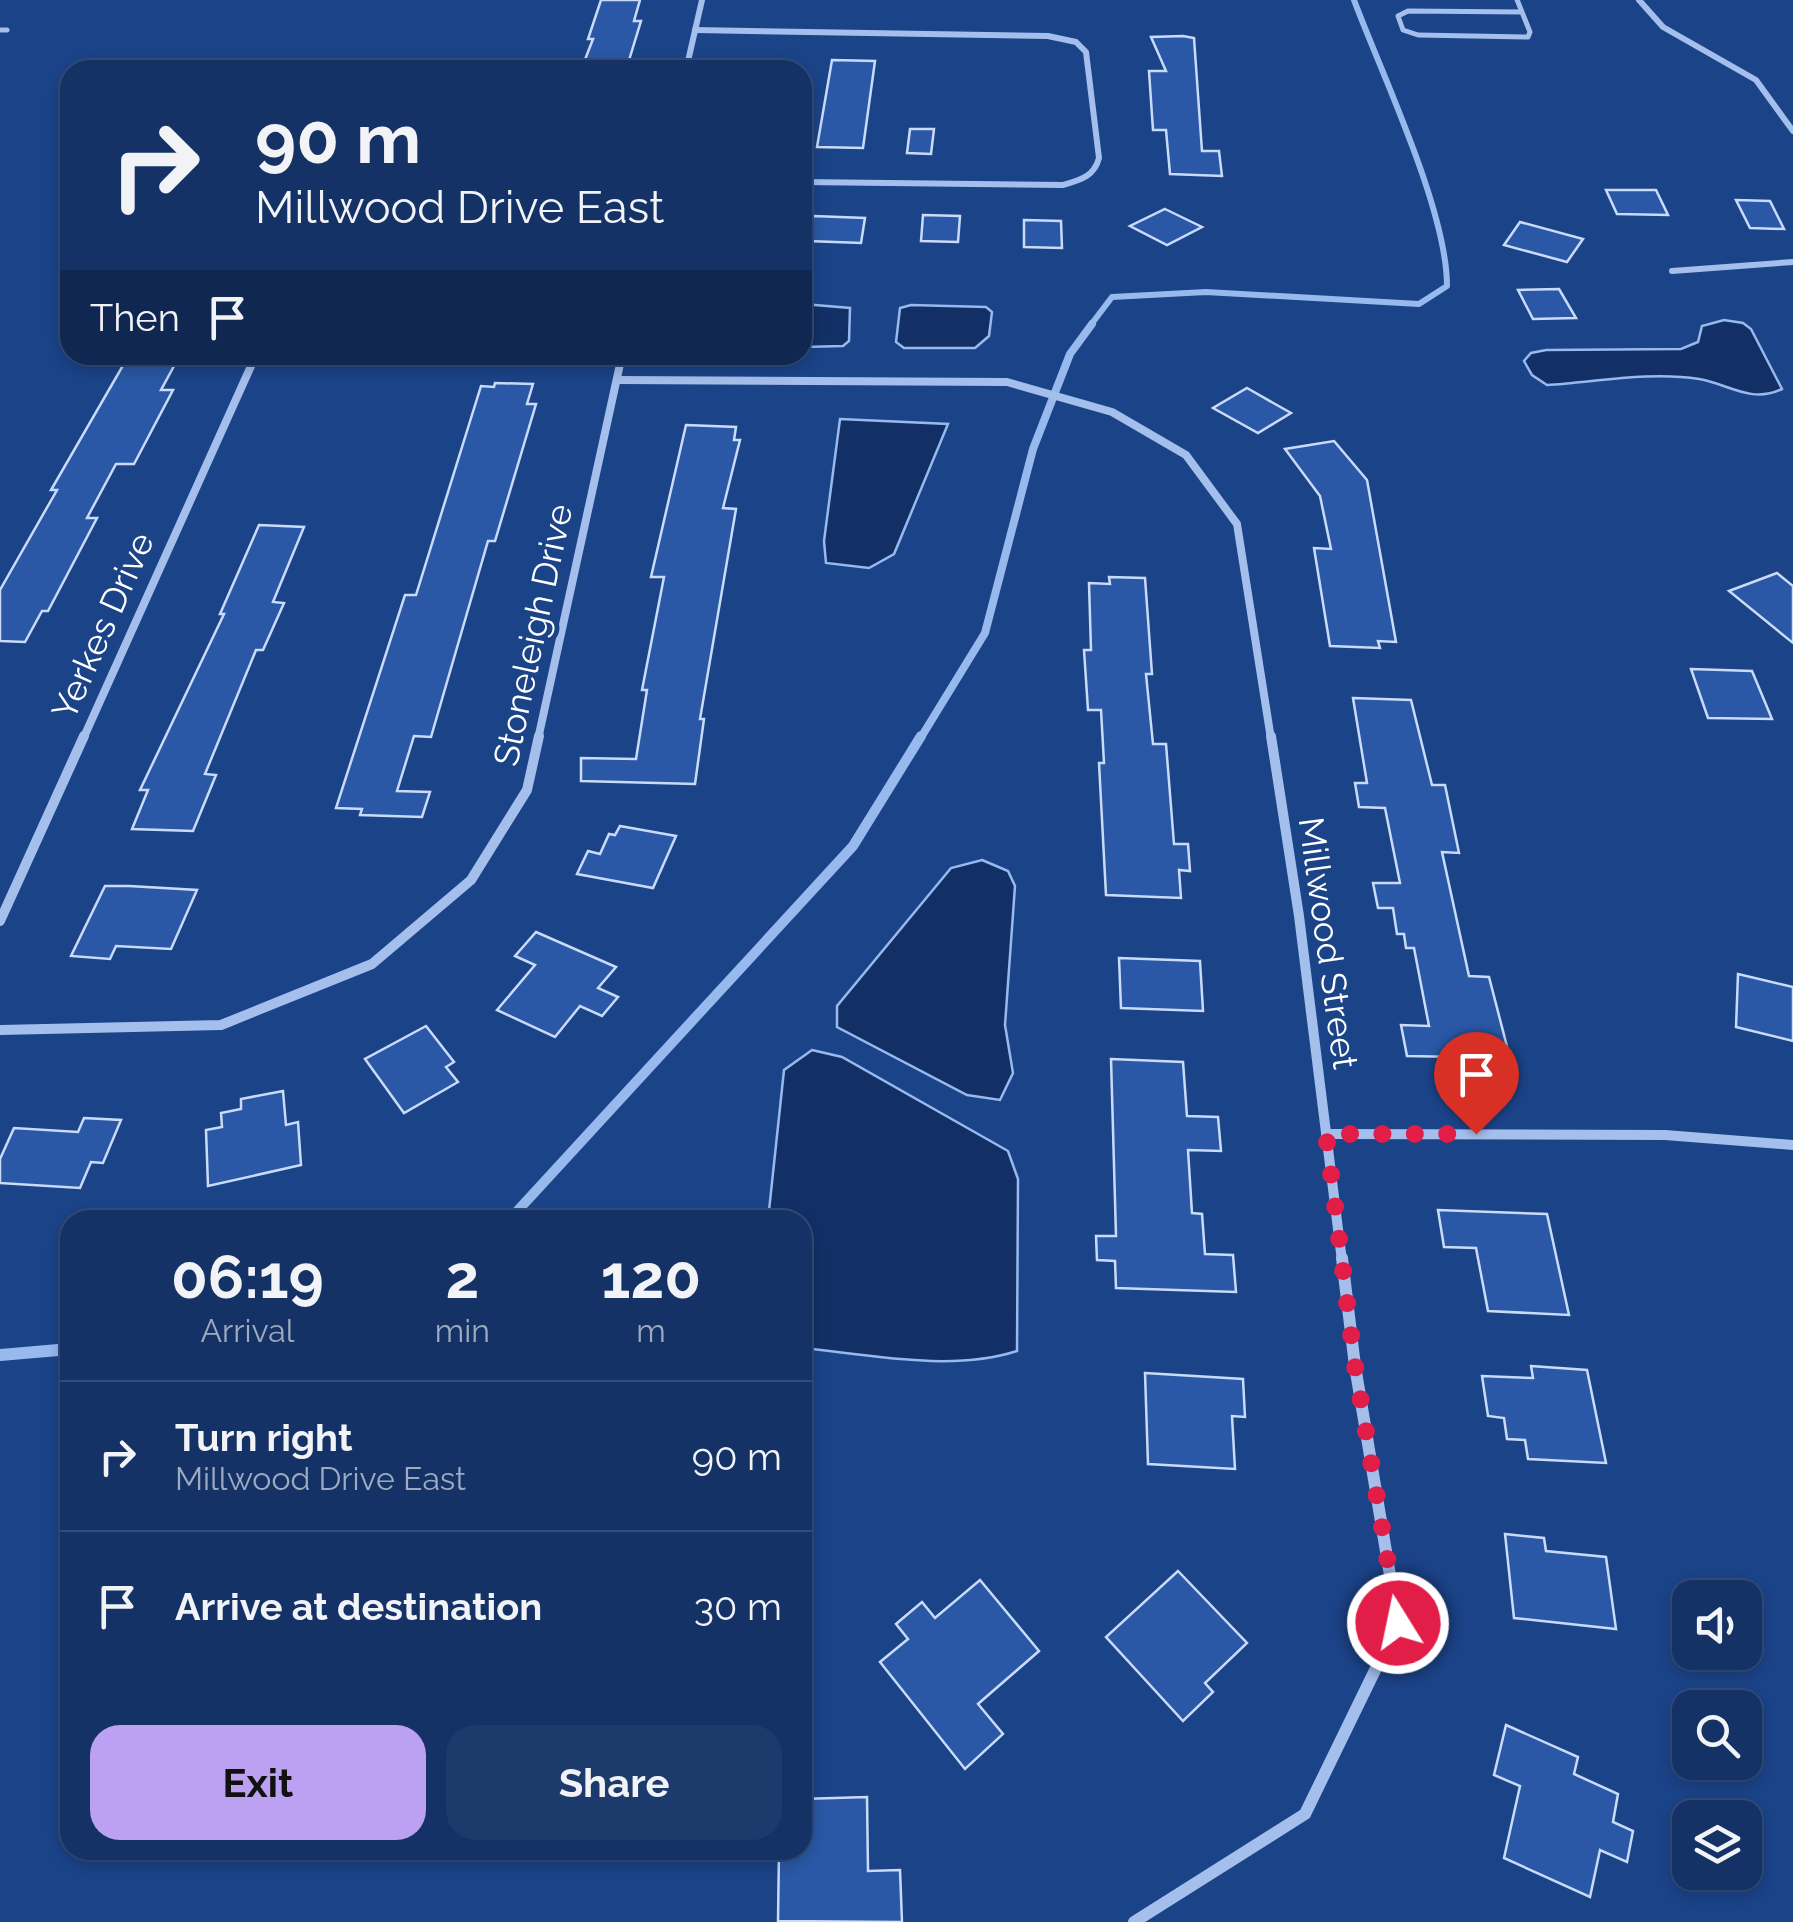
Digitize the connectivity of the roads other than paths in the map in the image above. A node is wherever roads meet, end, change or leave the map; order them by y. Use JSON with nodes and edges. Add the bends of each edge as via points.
{"nodes":[{"id":1,"x":702,"y":0,"type":"edge"},
{"id":2,"x":1517,"y":0,"type":"edge"},
{"id":3,"x":1639,"y":0,"type":"edge"},
{"id":4,"x":1522,"y":12,"type":"junction"},
{"id":5,"x":695,"y":30,"type":"junction"},
{"id":6,"x":688,"y":60,"type":"edge"},
{"id":7,"x":1793,"y":132,"type":"edge"},
{"id":8,"x":812,"y":182,"type":"edge"},
{"id":9,"x":1793,"y":262,"type":"edge"},
{"id":10,"x":1672,"y":271,"type":"dead end"},
{"id":11,"x":251,"y":365,"type":"edge"},
{"id":12,"x":620,"y":365,"type":"edge"},
{"id":13,"x":616,"y":380,"type":"junction"},
{"id":14,"x":0,"y":920,"type":"edge"},
{"id":15,"x":0,"y":1030,"type":"edge"},
{"id":16,"x":1326,"y":1134,"type":"junction"},
{"id":17,"x":1793,"y":1145,"type":"edge"},
{"id":18,"x":1134,"y":1922,"type":"edge"}],
"edges":[{"from":1,"to":5,"type":"street"},
{"from":2,"to":4,"type":"lane"},
{"from":3,"to":7,"type":"street","via":[[1681,40],[1755,79]]},
{"from":4,"to":4,"type":"lane","via":[[1528,37],[1418,35],[1403,30],[1398,16],[1408,10]]},
{"from":5,"to":6,"type":"street"},
{"from":5,"to":8,"type":"street","via":[[1036,36],[1076,42],[1086,52],[1099,158],[1084,180],[1040,186]]},
{"from":9,"to":10,"type":"street"},
{"from":11,"to":14,"type":"street","name":"Yerkes Drive"},
{"from":12,"to":13,"type":"street","name":"Stoneleigh Drive"},
{"from":13,"to":15,"type":"street","name":"Stoneleigh Drive","via":[[527,790],[471,880],[372,964],[221,1025]]},
{"from":13,"to":16,"type":"street","name":"Millwood Street","via":[[1008,382],[1112,412],[1186,455],[1238,524]]},
{"from":16,"to":17,"type":"street","via":[[1665,1135]]},
{"from":16,"to":18,"type":"street","name":"Millwood Street","via":[[1355,1366],[1398,1623],[1305,1814]]}]}
